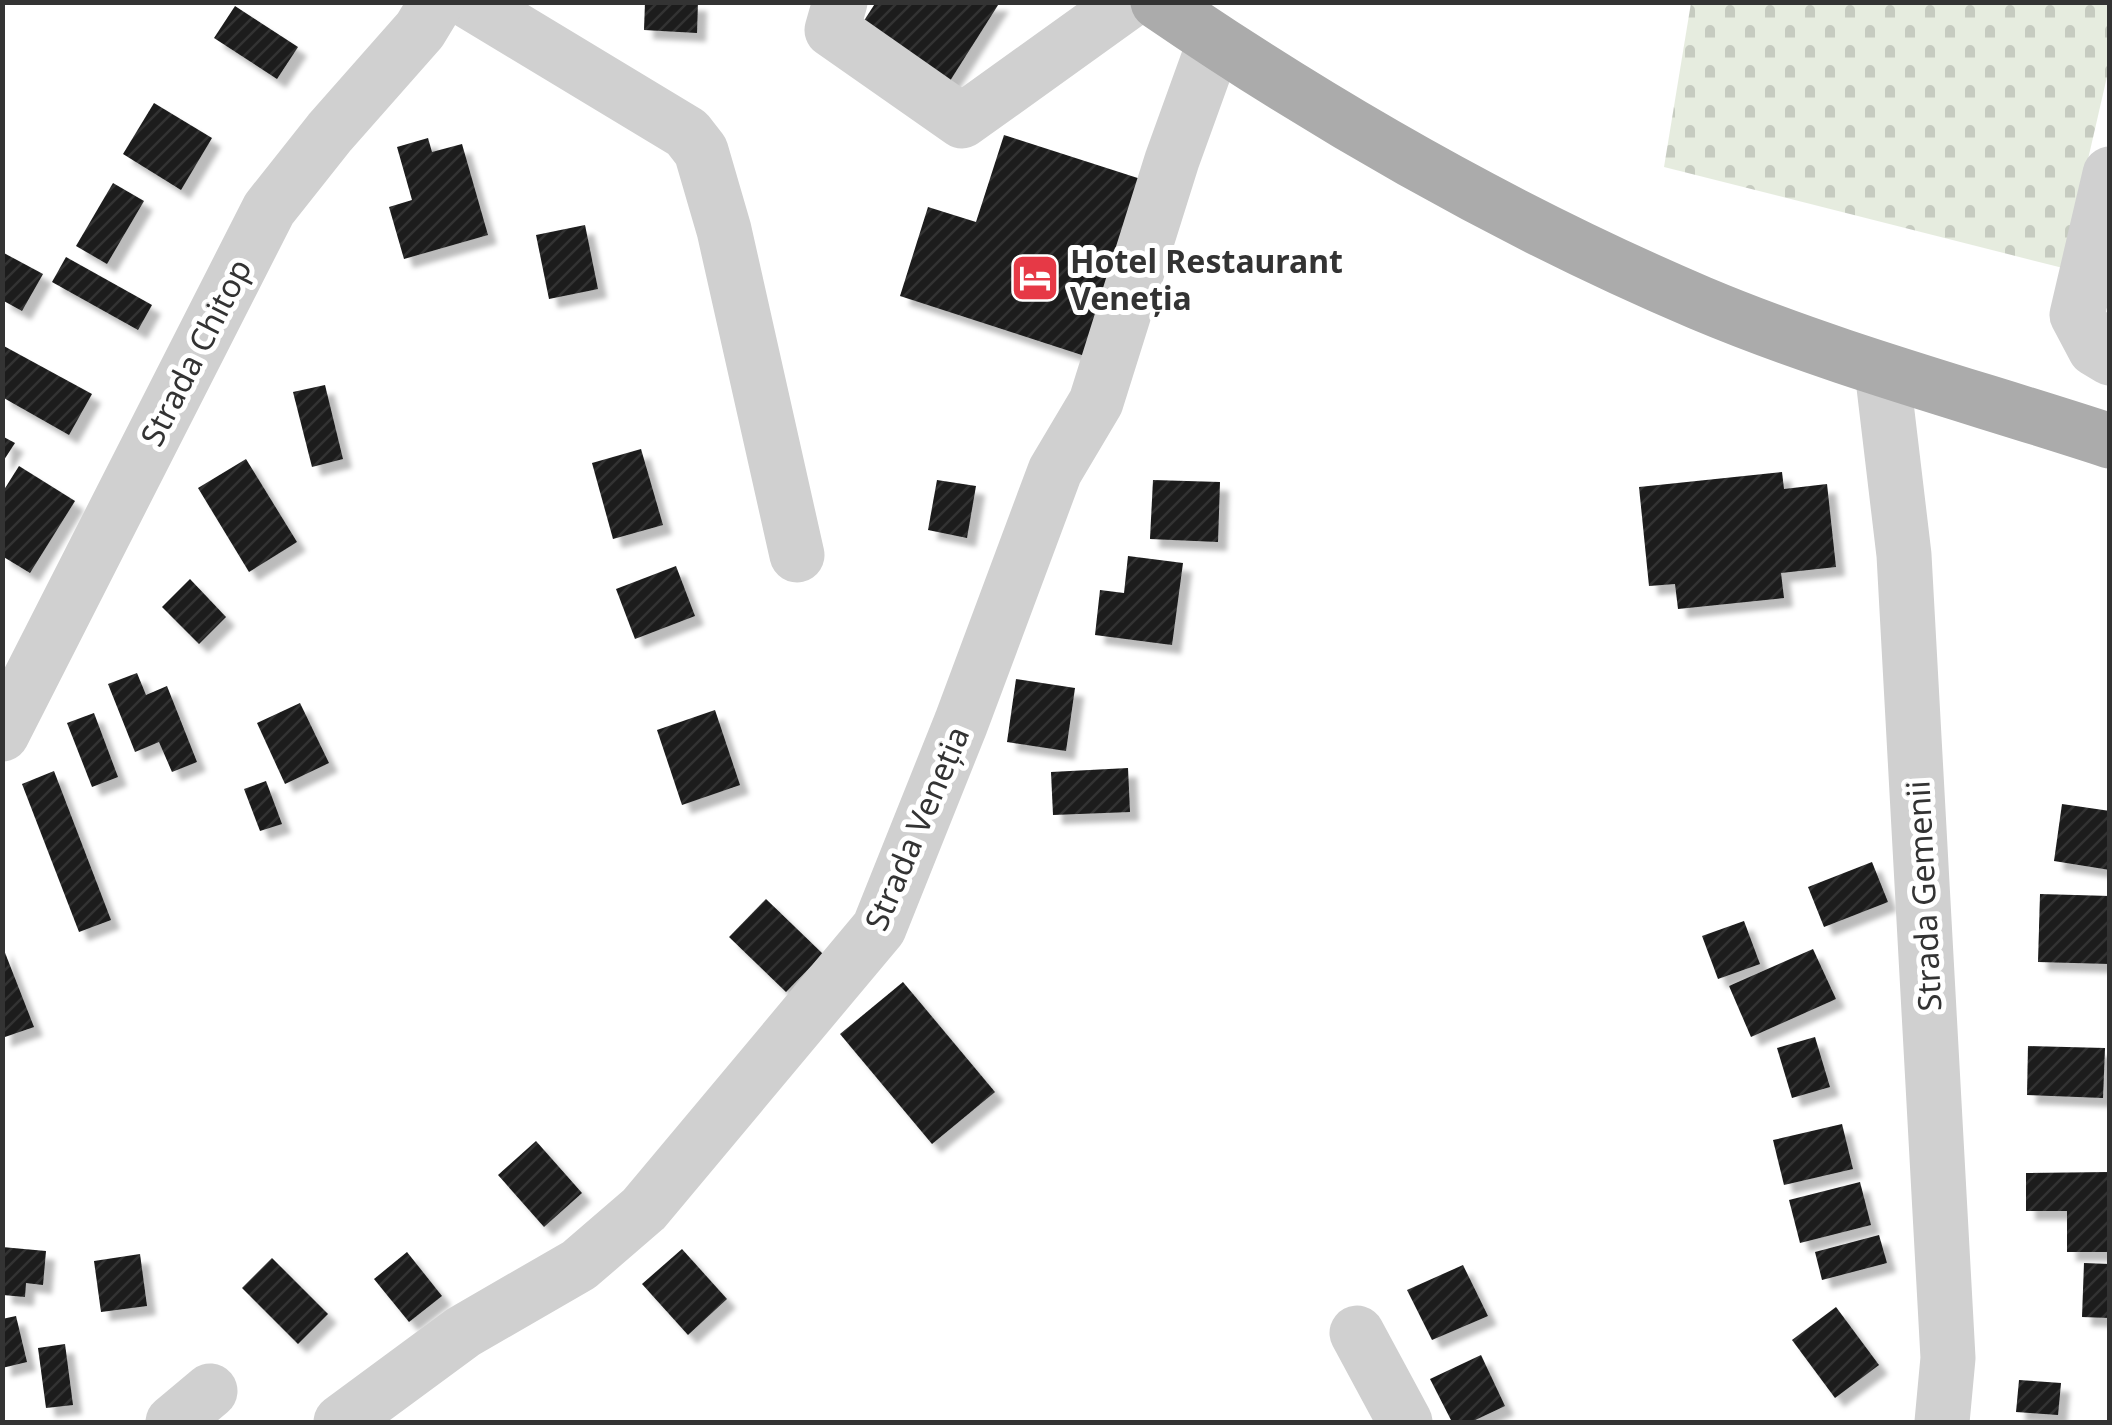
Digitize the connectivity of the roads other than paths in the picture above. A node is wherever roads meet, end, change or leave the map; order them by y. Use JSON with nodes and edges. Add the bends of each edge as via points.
{"nodes":[{"id":1,"x":437,"y":2,"type":"edge"},
{"id":2,"x":470,"y":2,"type":"edge"},
{"id":3,"x":840,"y":2,"type":"edge"},
{"id":4,"x":1128,"y":2,"type":"edge"},
{"id":5,"x":1158,"y":2,"type":"edge"},
{"id":6,"x":1215,"y":41,"type":"junction"},
{"id":7,"x":2110,"y":174,"type":"edge"},
{"id":8,"x":2110,"y":358,"type":"edge"},
{"id":9,"x":1882,"y":370,"type":"junction"},
{"id":10,"x":2110,"y":440,"type":"edge"},
{"id":11,"x":797,"y":555,"type":"dead end"},
{"id":12,"x":2,"y":734,"type":"edge"},
{"id":13,"x":1357,"y":1332,"type":"dead end"},
{"id":14,"x":341,"y":1422,"type":"edge"},
{"id":15,"x":1405,"y":1422,"type":"edge"},
{"id":16,"x":1942,"y":1422,"type":"edge"}],
"edges":[{"from":1,"to":12,"type":"street","name":"Strada Chitop","via":[[270,209]]},
{"from":2,"to":11,"type":"street","via":[[687,132],[701,151]]},
{"from":3,"to":4,"type":"street","via":[[832,30],[962,120]]},
{"from":5,"to":6,"type":"main road"},
{"from":6,"to":9,"type":"main road","via":[[1510,215],[1701,303]]},
{"from":6,"to":14,"type":"street","name":"Strada Veneția","via":[[1096,402],[1054,471],[879,928],[644,1209],[578,1265],[463,1332]]},
{"from":7,"to":8,"type":"street","via":[[2078,315],[2095,349]]},
{"from":9,"to":10,"type":"main road"},
{"from":9,"to":16,"type":"street","name":"Strada Gemenii","via":[[1904,555],[1948,1358]]},
{"from":13,"to":15,"type":"street"}]}
